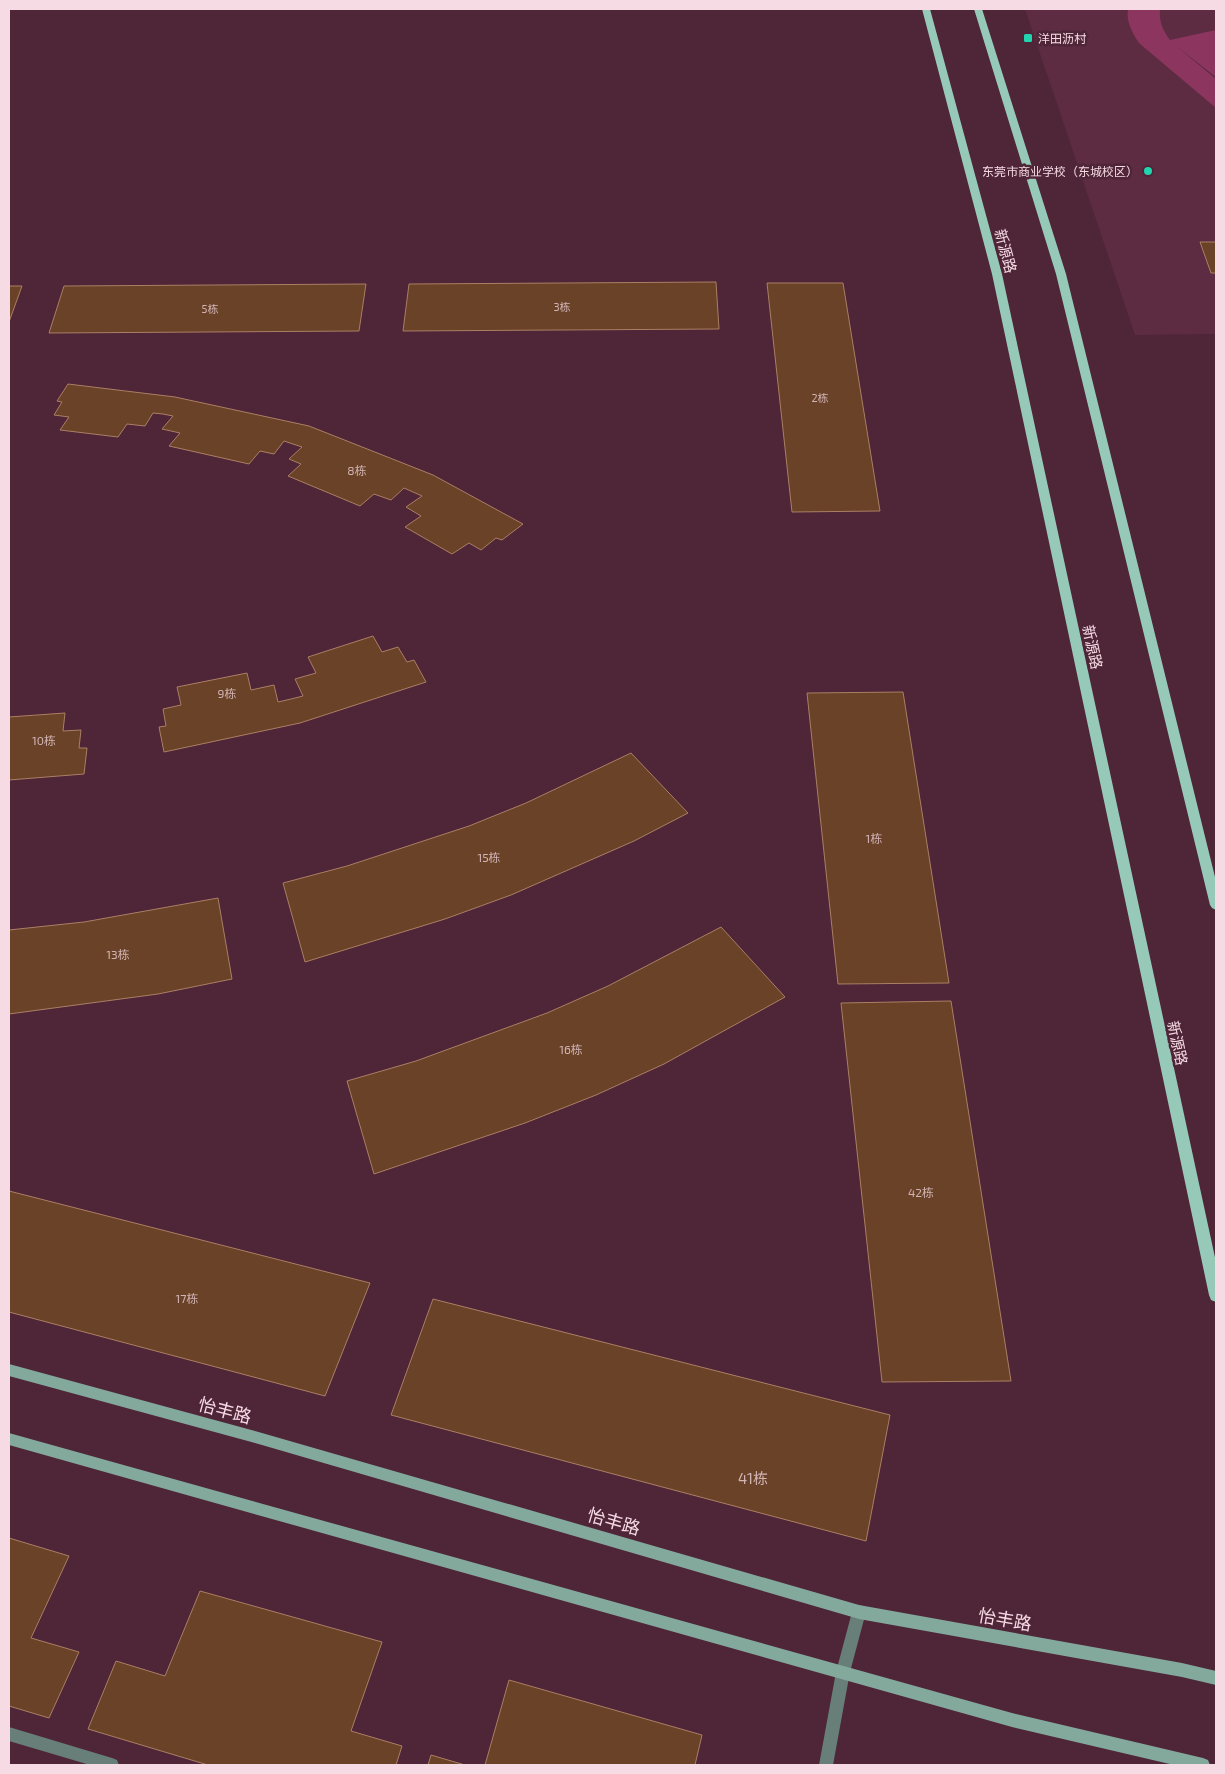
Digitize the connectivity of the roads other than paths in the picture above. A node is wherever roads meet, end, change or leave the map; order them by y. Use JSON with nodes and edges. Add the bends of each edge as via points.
{"nodes":[{"id":1,"x":926,"y":9,"type":"edge"},
{"id":2,"x":978,"y":9,"type":"edge"},
{"id":3,"x":1216,"y":905,"type":"edge"},
{"id":4,"x":1216,"y":1295,"type":"edge"},
{"id":5,"x":9,"y":1370,"type":"edge"},
{"id":6,"x":9,"y":1439,"type":"edge"},
{"id":7,"x":859,"y":1612,"type":"junction"},
{"id":8,"x":842,"y":1672,"type":"junction"},
{"id":9,"x":1216,"y":1678,"type":"edge"},
{"id":10,"x":9,"y":1734,"type":"edge"},
{"id":11,"x":112,"y":1765,"type":"edge"},
{"id":12,"x":826,"y":1765,"type":"edge"},
{"id":13,"x":1203,"y":1765,"type":"edge"}],
"edges":[{"from":1,"to":4,"type":"main road","name":"新源路","via":[[997,274]]},
{"from":2,"to":3,"type":"main road","via":[[1061,274]]},
{"from":5,"to":7,"type":"street","name":"怡丰路","via":[[262,1439]]},
{"from":6,"to":8,"type":"street"},
{"from":7,"to":8,"type":"street"},
{"from":7,"to":9,"type":"street","name":"怡丰路"},
{"from":8,"to":12,"type":"street"},
{"from":8,"to":13,"type":"street","via":[[1012,1720]]},
{"from":10,"to":11,"type":"street"}]}
